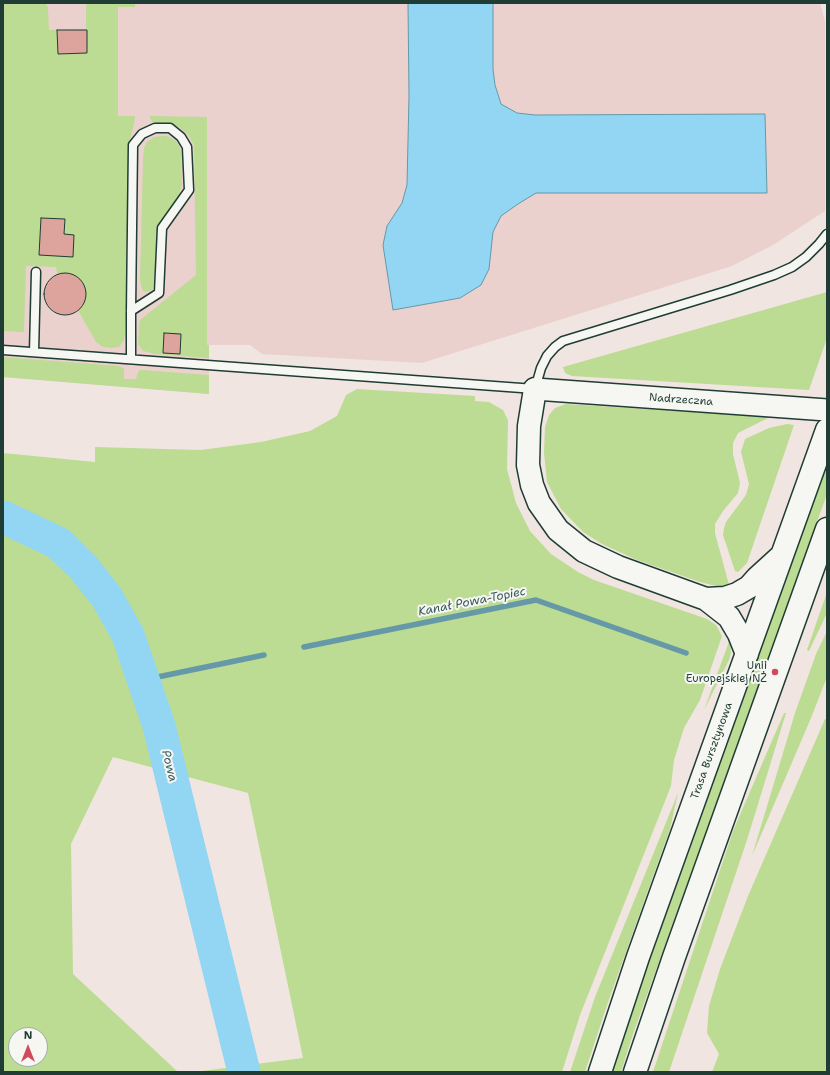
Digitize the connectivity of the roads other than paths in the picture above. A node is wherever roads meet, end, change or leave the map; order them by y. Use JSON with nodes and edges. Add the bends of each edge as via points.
{"nodes":[{"id":1,"x":827,"y":234,"type":"edge"},
{"id":2,"x":36,"y":272,"type":"dead end"},
{"id":3,"x":131,"y":311,"type":"junction"},
{"id":4,"x":3,"y":350,"type":"edge"},
{"id":5,"x":34,"y":352,"type":"junction"},
{"id":6,"x":131,"y":359,"type":"junction"},
{"id":7,"x":535,"y":389,"type":"junction"},
{"id":8,"x":827,"y":410,"type":"edge"},
{"id":9,"x":827,"y":430,"type":"edge"},
{"id":10,"x":827,"y":529,"type":"edge"},
{"id":11,"x":781,"y":556,"type":"junction"},
{"id":12,"x":706,"y":599,"type":"junction"},
{"id":13,"x":747,"y":654,"type":"junction"},
{"id":14,"x":600,"y":1072,"type":"edge"},
{"id":15,"x":635,"y":1072,"type":"edge"}],
"edges":[{"from":1,"to":7,"type":"lane","via":[[806,257],[774,275],[563,341],[547,356]]},
{"from":2,"to":5,"type":"lane"},
{"from":3,"to":3,"type":"lane","via":[[133,145],[142,134],[155,128],[170,128],[181,137],[187,147],[189,190],[162,228],[159,293]]},
{"from":3,"to":6,"type":"lane"},
{"from":4,"to":5,"type":"lane"},
{"from":5,"to":6,"type":"lane"},
{"from":6,"to":7,"type":"lane"},
{"from":7,"to":8,"type":"street","name":"Nadrzeczna"},
{"from":7,"to":12,"type":"main road","via":[[528,465],[539,503],[558,530],[584,551],[618,567]]},
{"from":9,"to":11,"type":"main road","name":"Trasa Bursztynowa"},
{"from":10,"to":15,"type":"main road"},
{"from":11,"to":12,"type":"main road","via":[[749,587],[737,594],[725,598]]},
{"from":11,"to":13,"type":"main road","name":"Trasa Bursztynowa"},
{"from":12,"to":13,"type":"main road","via":[[729,617]]},
{"from":13,"to":14,"type":"main road","name":"Trasa Bursztynowa","via":[[638,957]]}]}
